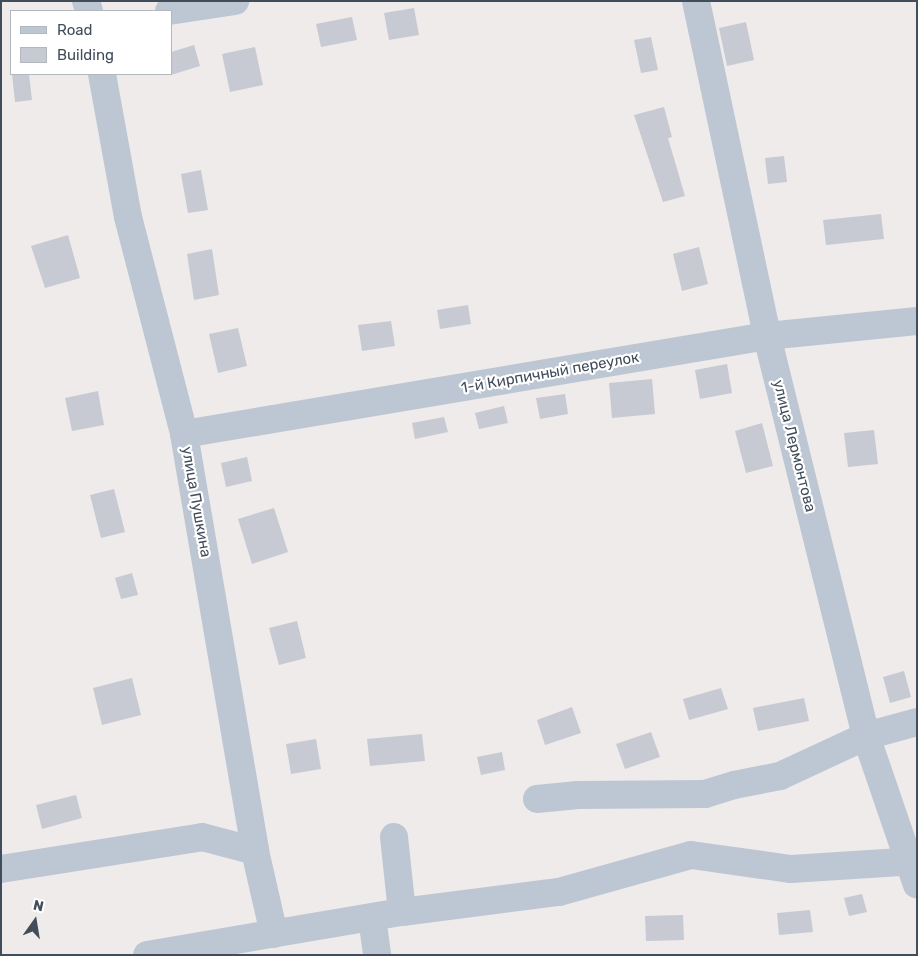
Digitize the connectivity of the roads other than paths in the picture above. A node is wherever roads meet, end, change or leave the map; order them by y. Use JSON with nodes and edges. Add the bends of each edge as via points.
{"nodes":[{"id":1,"x":235,"y":1,"type":"edge"},
{"id":2,"x":696,"y":1,"type":"edge"},
{"id":3,"x":172,"y":11,"type":"edge"},
{"id":4,"x":102,"y":75,"type":"edge"},
{"id":5,"x":917,"y":321,"type":"edge"},
{"id":6,"x":767,"y":336,"type":"junction"},
{"id":7,"x":184,"y":434,"type":"junction"},
{"id":8,"x":917,"y":722,"type":"edge"},
{"id":9,"x":866,"y":736,"type":"junction"},
{"id":10,"x":537,"y":799,"type":"dead end"},
{"id":11,"x":394,"y":838,"type":"dead end"},
{"id":12,"x":255,"y":852,"type":"junction"},
{"id":13,"x":1,"y":869,"type":"edge"},
{"id":14,"x":914,"y":869,"type":"edge"},
{"id":15,"x":402,"y":912,"type":"junction"},
{"id":16,"x":372,"y":918,"type":"junction"},
{"id":17,"x":274,"y":934,"type":"junction"},
{"id":18,"x":148,"y":955,"type":"edge"},
{"id":19,"x":377,"y":955,"type":"edge"}],
"edges":[{"from":1,"to":3,"type":"street"},
{"from":2,"to":6,"type":"street","name":"улица Лермонтова"},
{"from":4,"to":7,"type":"street","name":"улица Пушкина","via":[[128,217]]},
{"from":5,"to":6,"type":"street","name":"1-й Кирпичный переулок"},
{"from":6,"to":7,"type":"street","name":"1-й Кирпичный переулок"},
{"from":6,"to":9,"type":"street","name":"улица Лермонтова"},
{"from":7,"to":12,"type":"street","name":"улица Пушкина"},
{"from":8,"to":9,"type":"street"},
{"from":9,"to":10,"type":"street","via":[[780,776],[734,784],[705,794],[578,795]]},
{"from":9,"to":14,"type":"street","name":"улица Лермонтова"},
{"from":11,"to":15,"type":"street"},
{"from":12,"to":13,"type":"street","via":[[202,837]]},
{"from":12,"to":17,"type":"street","name":"улица Пушкина"},
{"from":14,"to":15,"type":"street","via":[[791,869],[691,855],[559,892]]},
{"from":15,"to":16,"type":"street"},
{"from":16,"to":17,"type":"street"},
{"from":16,"to":19,"type":"street"},
{"from":17,"to":18,"type":"street"}]}
